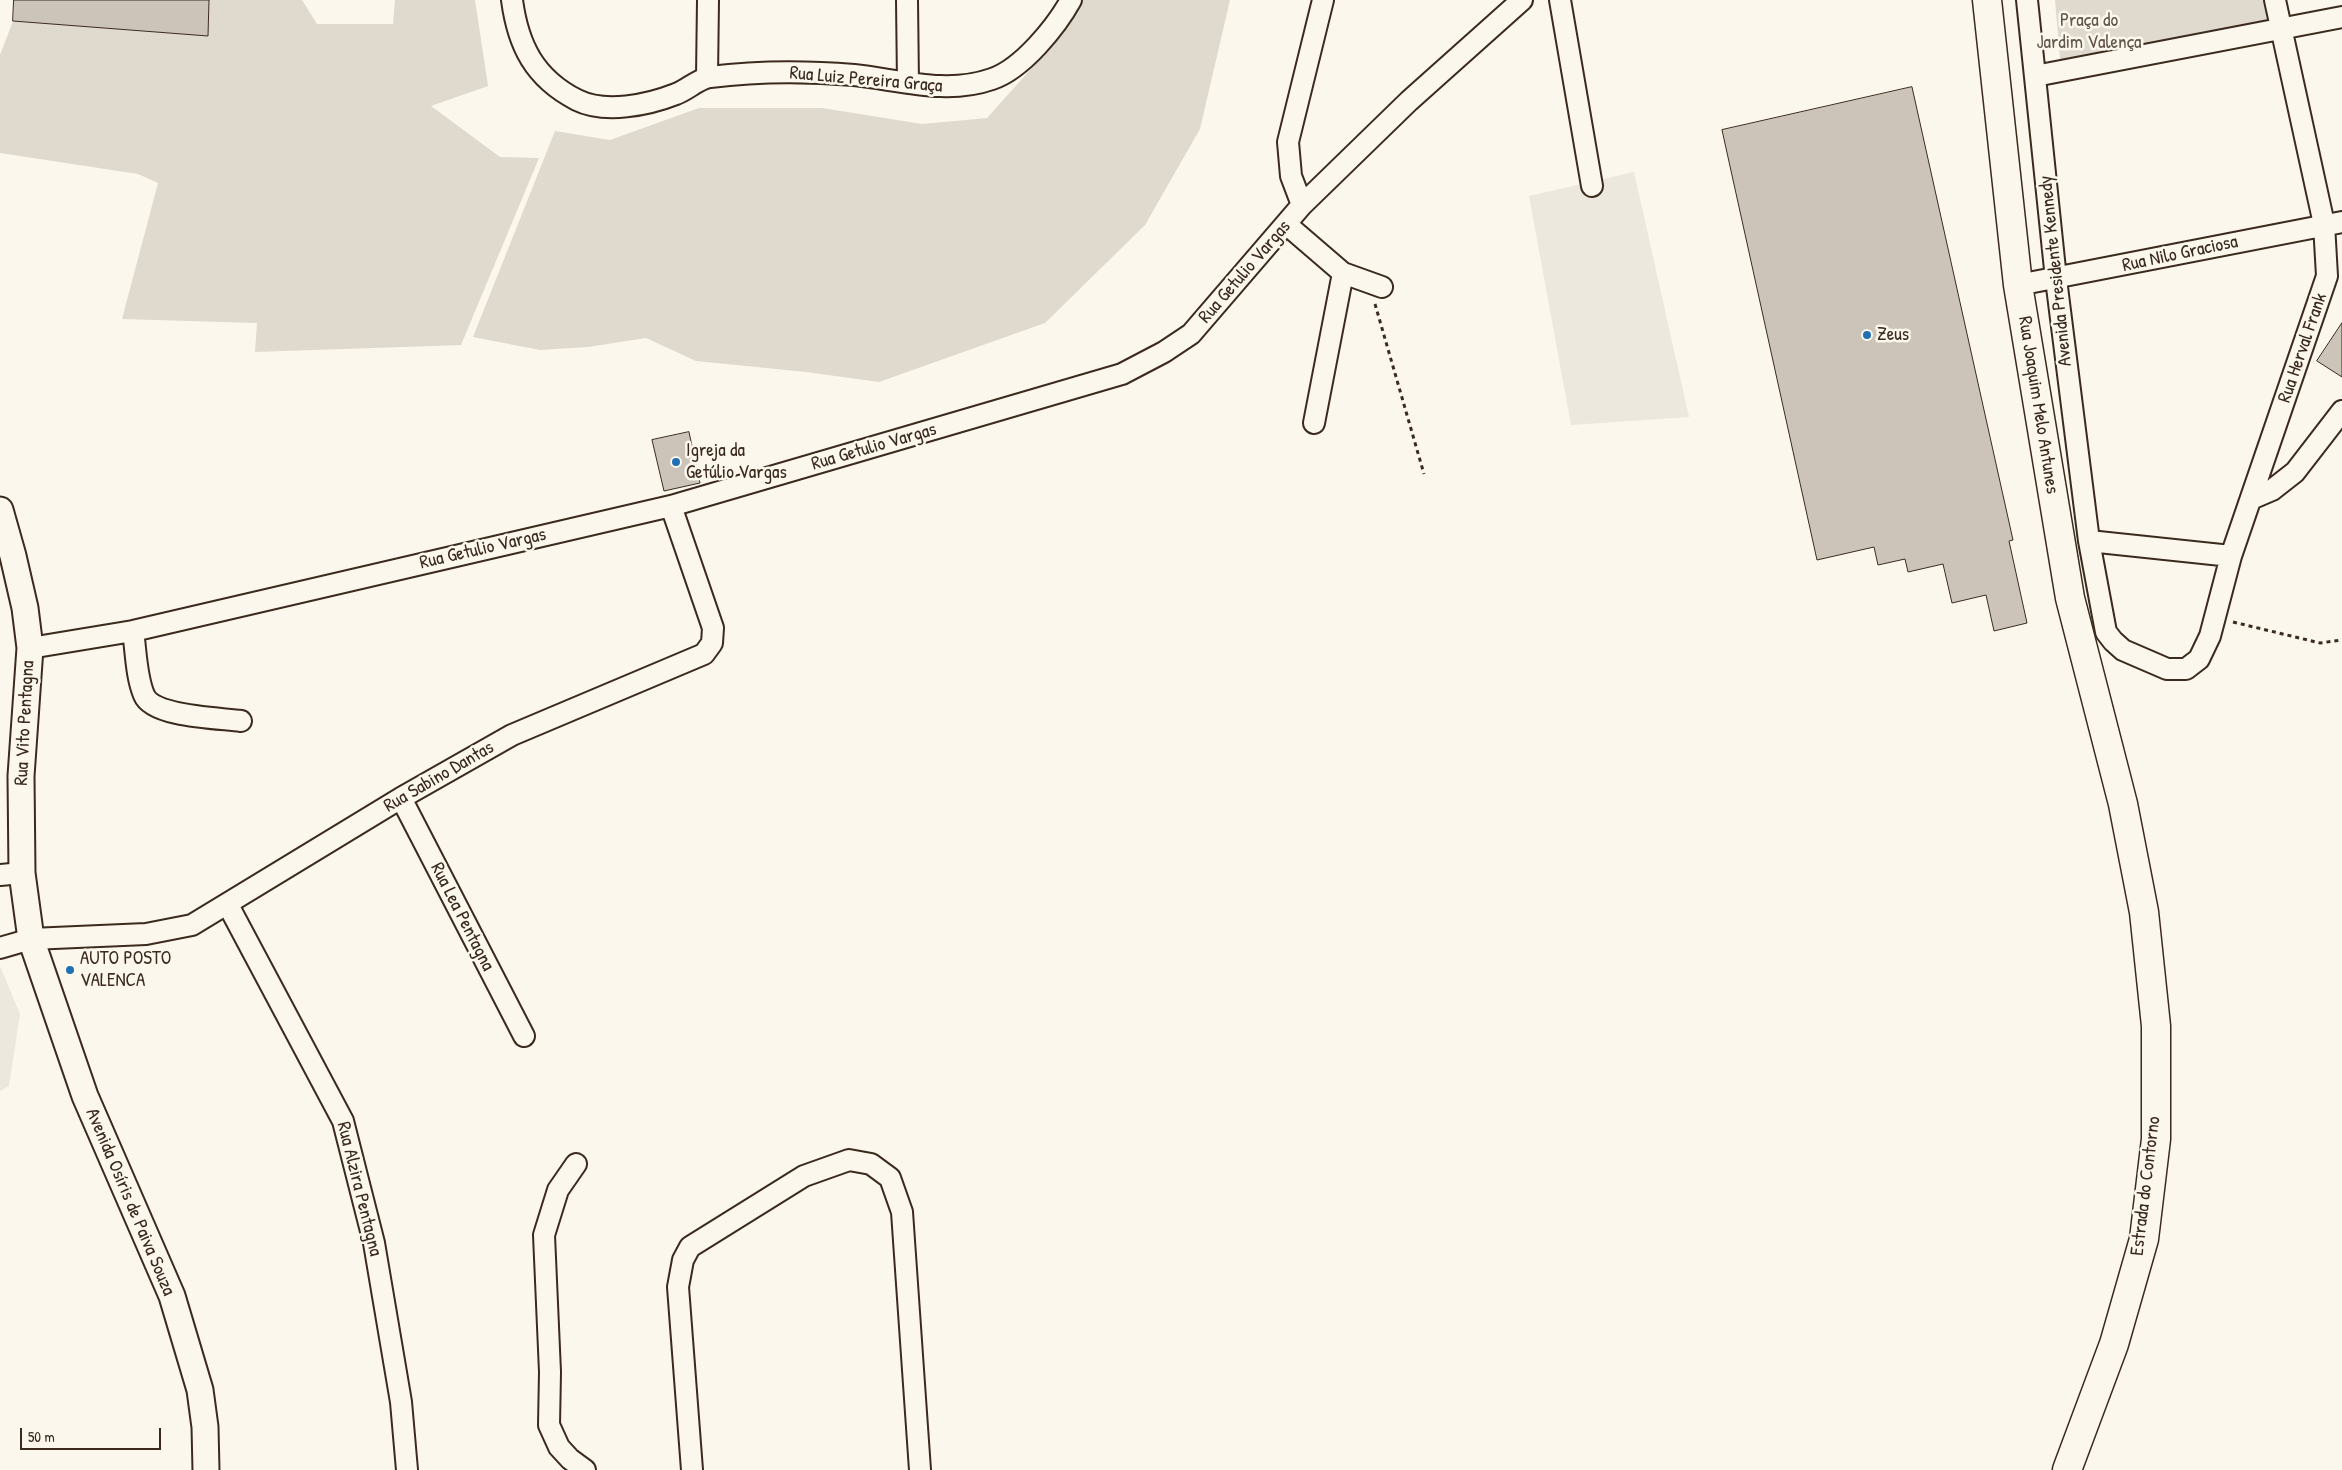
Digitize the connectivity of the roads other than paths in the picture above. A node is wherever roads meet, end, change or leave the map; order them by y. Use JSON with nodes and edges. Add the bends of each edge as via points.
{"nodes":[{"id":1,"x":512,"y":0,"type":"edge"},
{"id":2,"x":708,"y":0,"type":"edge"},
{"id":3,"x":907,"y":0,"type":"edge"},
{"id":4,"x":1071,"y":0,"type":"edge"},
{"id":5,"x":1323,"y":0,"type":"edge"},
{"id":6,"x":1522,"y":0,"type":"edge"},
{"id":7,"x":1560,"y":0,"type":"edge"},
{"id":8,"x":1987,"y":0,"type":"edge"},
{"id":9,"x":2027,"y":0,"type":"edge"},
{"id":10,"x":2275,"y":0,"type":"edge"},
{"id":11,"x":2342,"y":17,"type":"edge"},
{"id":12,"x":2280,"y":28,"type":"junction"},
{"id":13,"x":2035,"y":76,"type":"junction"},
{"id":14,"x":707,"y":77,"type":"junction"},
{"id":15,"x":908,"y":83,"type":"junction"},
{"id":16,"x":1592,"y":186,"type":"dead end"},
{"id":17,"x":1302,"y":205,"type":"junction"},
{"id":18,"x":2333,"y":223,"type":"edge"},
{"id":19,"x":1286,"y":224,"type":"junction"},
{"id":20,"x":1343,"y":273,"type":"junction"},
{"id":21,"x":2056,"y":279,"type":"junction"},
{"id":22,"x":1376,"y":285,"type":"road end"},
{"id":23,"x":2018,"y":285,"type":"junction"},
{"id":24,"x":2342,"y":411,"type":"edge"},
{"id":25,"x":1314,"y":423,"type":"dead end"},
{"id":26,"x":2251,"y":499,"type":"junction"},
{"id":27,"x":671,"y":506,"type":"junction"},
{"id":28,"x":0,"y":510,"type":"edge"},
{"id":29,"x":2089,"y":541,"type":"junction"},
{"id":30,"x":2231,"y":556,"type":"junction"},
{"id":31,"x":132,"y":631,"type":"junction"},
{"id":32,"x":30,"y":648,"type":"junction"},
{"id":33,"x":2199,"y":659,"type":"joint"},
{"id":34,"x":241,"y":721,"type":"dead end"},
{"id":35,"x":401,"y":798,"type":"junction"},
{"id":36,"x":2123,"y":804,"type":"joint"},
{"id":37,"x":11,"y":874,"type":"edge"},
{"id":38,"x":228,"y":905,"type":"junction"},
{"id":39,"x":31,"y":939,"type":"junction"},
{"id":40,"x":0,"y":948,"type":"edge"},
{"id":41,"x":524,"y":1036,"type":"dead end"},
{"id":42,"x":576,"y":1164,"type":"dead end"},
{"id":43,"x":206,"y":1470,"type":"edge"},
{"id":44,"x":407,"y":1470,"type":"edge"},
{"id":45,"x":585,"y":1470,"type":"edge"},
{"id":46,"x":692,"y":1470,"type":"edge"},
{"id":47,"x":920,"y":1470,"type":"edge"},
{"id":48,"x":2067,"y":1470,"type":"edge"}],
"edges":[{"from":1,"to":14,"type":"street","name":"Rua Luiz Pereira Graça","via":[[518,37],[528,57],[553,84],[578,101],[611,108],[644,104],[677,94]]},
{"from":2,"to":14,"type":"street"},
{"from":3,"to":15,"type":"street"},
{"from":4,"to":15,"type":"street","name":"Rua Luiz Pereira Graça","via":[[1030,55],[993,79],[950,87]]},
{"from":5,"to":17,"type":"street","via":[[1288,142],[1291,176]]},
{"from":6,"to":17,"type":"street","name":"Rua Getulio Vargas"},
{"from":7,"to":16,"type":"street"},
{"from":8,"to":23,"type":"main road","name":"Rua Joaquim Melo Antunes"},
{"from":9,"to":13,"type":"street","name":"Avenida Presidente Kennedy"},
{"from":10,"to":12,"type":"street","name":"Rua Herval Frank"},
{"from":11,"to":12,"type":"street"},
{"from":12,"to":13,"type":"street"},
{"from":12,"to":18,"type":"street","name":"Rua Herval Frank"},
{"from":13,"to":21,"type":"street","name":"Avenida Presidente Kennedy"},
{"from":14,"to":15,"type":"street","name":"Rua Luiz Pereira Graça","via":[[805,72]]},
{"from":17,"to":19,"type":"street","name":"Rua Getulio Vargas"},
{"from":18,"to":21,"type":"street","name":"Rua Nilo Graciosa"},
{"from":18,"to":26,"type":"street","name":"Rua Herval Frank","via":[[2328,276]]},
{"from":19,"to":20,"type":"street"},
{"from":19,"to":27,"type":"street","name":"Rua Getulio Vargas","via":[[1191,334],[1122,374]]},
{"from":20,"to":22,"type":"street"},
{"from":20,"to":25,"type":"street"},
{"from":21,"to":23,"type":"street","name":"Rua Nilo Graciosa"},
{"from":21,"to":29,"type":"street","name":"Avenida Presidente Kennedy"},
{"from":23,"to":36,"type":"main road","name":"Rua Joaquim Melo Antunes","via":[[2070,598]]},
{"from":24,"to":26,"type":"street","via":[[2295,472],[2272,490]]},
{"from":26,"to":30,"type":"street","name":"Rua Herval Frank"},
{"from":27,"to":31,"type":"street","name":"Rua Getulio Vargas"},
{"from":27,"to":35,"type":"street","name":"Rua Sabino Dantas","via":[[714,628],[712,643],[704,654],[512,735]]},
{"from":28,"to":32,"type":"street","name":"Rua Vito Pentagna","via":[[25,608]]},
{"from":29,"to":30,"type":"street"},
{"from":29,"to":33,"type":"street","name":"Avenida Presidente Kennedy","via":[[2106,632],[2113,642],[2167,669],[2186,669]]},
{"from":30,"to":33,"type":"street","name":"Rua Herval Frank","via":[[2216,617]]},
{"from":31,"to":32,"type":"street","name":"Rua Getulio Vargas"},
{"from":31,"to":34,"type":"street","via":[[142,687],[149,702],[179,714]]},
{"from":32,"to":37,"type":"street","name":"Rua Vito Pentagna"},
{"from":35,"to":38,"type":"street","name":"Rua Sabino Dantas"},
{"from":35,"to":41,"type":"street","name":"Rua Lea Pentagna"},
{"from":36,"to":48,"type":"main road","name":"Estrada do Contorno","via":[[2144,912],[2156,1026],[2156,1139],[2144,1239],[2114,1344]]},
{"from":37,"to":39,"type":"street","name":"Rua Vito Pentagna"},
{"from":38,"to":39,"type":"street","name":"Rua Sabino Dantas","via":[[192,925],[146,934]]},
{"from":38,"to":44,"type":"street","name":"Rua Alzira Pentagna","via":[[343,1121],[374,1243],[401,1402]]},
{"from":39,"to":40,"type":"street","name":"Rua Sabino Dantas"},
{"from":39,"to":43,"type":"street","name":"Avenida Osíris de Paiva Souza","via":[[85,1096],[172,1296],[200,1390]]},
{"from":42,"to":45,"type":"street","via":[[558,1190],[544,1235],[549,1425],[559,1447]]},
{"from":46,"to":47,"type":"street","via":[[678,1288],[683,1260],[690,1247],[804,1176],[849,1160],[871,1164],[890,1178],[902,1212]]}]}
